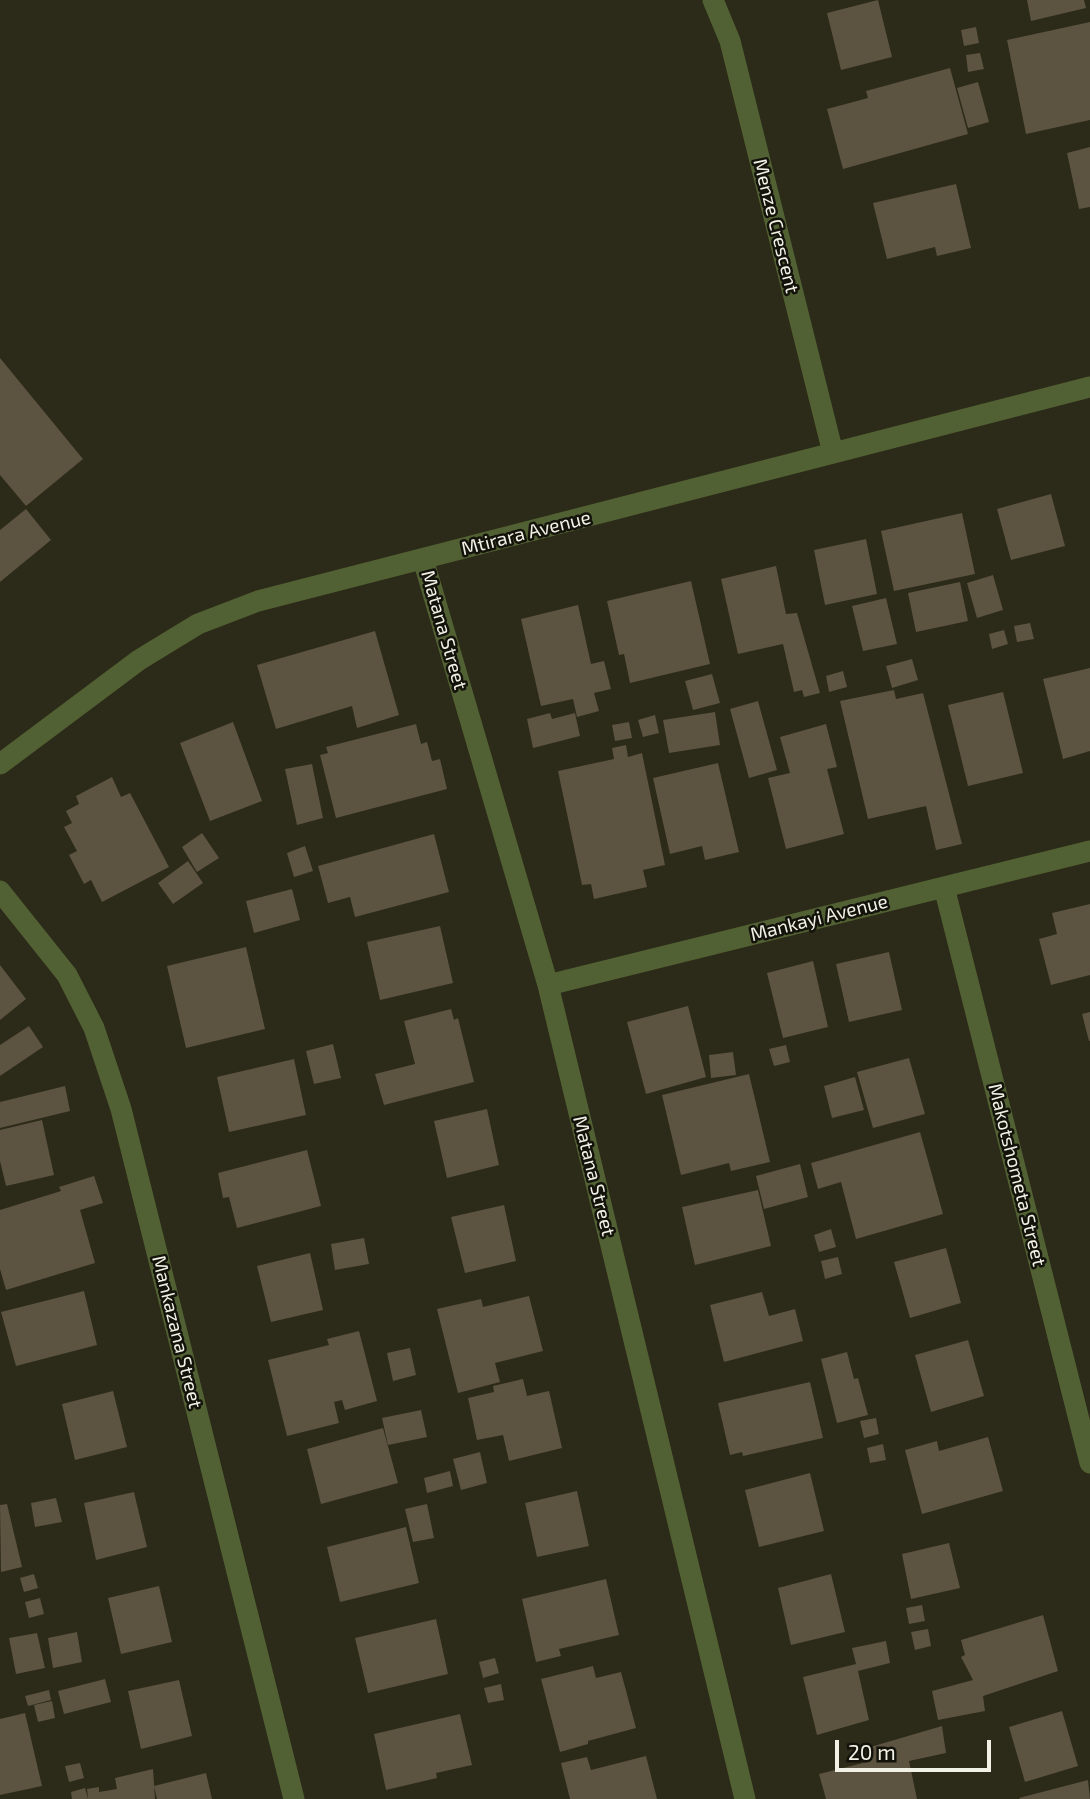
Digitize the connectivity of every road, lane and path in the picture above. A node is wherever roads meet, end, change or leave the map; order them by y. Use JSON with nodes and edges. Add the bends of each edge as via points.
{"nodes":[{"id":1,"x":713,"y":0,"type":"edge"},
{"id":2,"x":1090,"y":387,"type":"edge"},
{"id":3,"x":833,"y":453,"type":"junction"},
{"id":4,"x":424,"y":559,"type":"junction"},
{"id":5,"x":0,"y":764,"type":"edge"},
{"id":6,"x":1090,"y":851,"type":"edge"},
{"id":7,"x":944,"y":887,"type":"junction"},
{"id":8,"x":0,"y":891,"type":"edge"},
{"id":9,"x":548,"y":985,"type":"junction"},
{"id":10,"x":1090,"y":1463,"type":"edge"},
{"id":11,"x":293,"y":1799,"type":"edge"},
{"id":12,"x":745,"y":1799,"type":"edge"}],
"edges":[{"from":1,"to":3,"type":"street","name":"Menze Crescent","via":[[730,41]]},
{"from":2,"to":3,"type":"street","name":"Mtirara Avenue"},
{"from":3,"to":4,"type":"street","name":"Mtirara Avenue"},
{"from":4,"to":5,"type":"street","name":"Mtirara Avenue","via":[[258,601],[198,624],[139,660]]},
{"from":4,"to":9,"type":"street","name":"Matana Street"},
{"from":6,"to":7,"type":"street","name":"Mankayi Avenue"},
{"from":7,"to":9,"type":"street","name":"Mankayi Avenue"},
{"from":7,"to":10,"type":"street","name":"Makotshometa Street"},
{"from":8,"to":11,"type":"street","name":"Mankazana Street","via":[[66,975],[94,1028],[121,1109]]},
{"from":9,"to":12,"type":"street","name":"Matana Street"}]}
